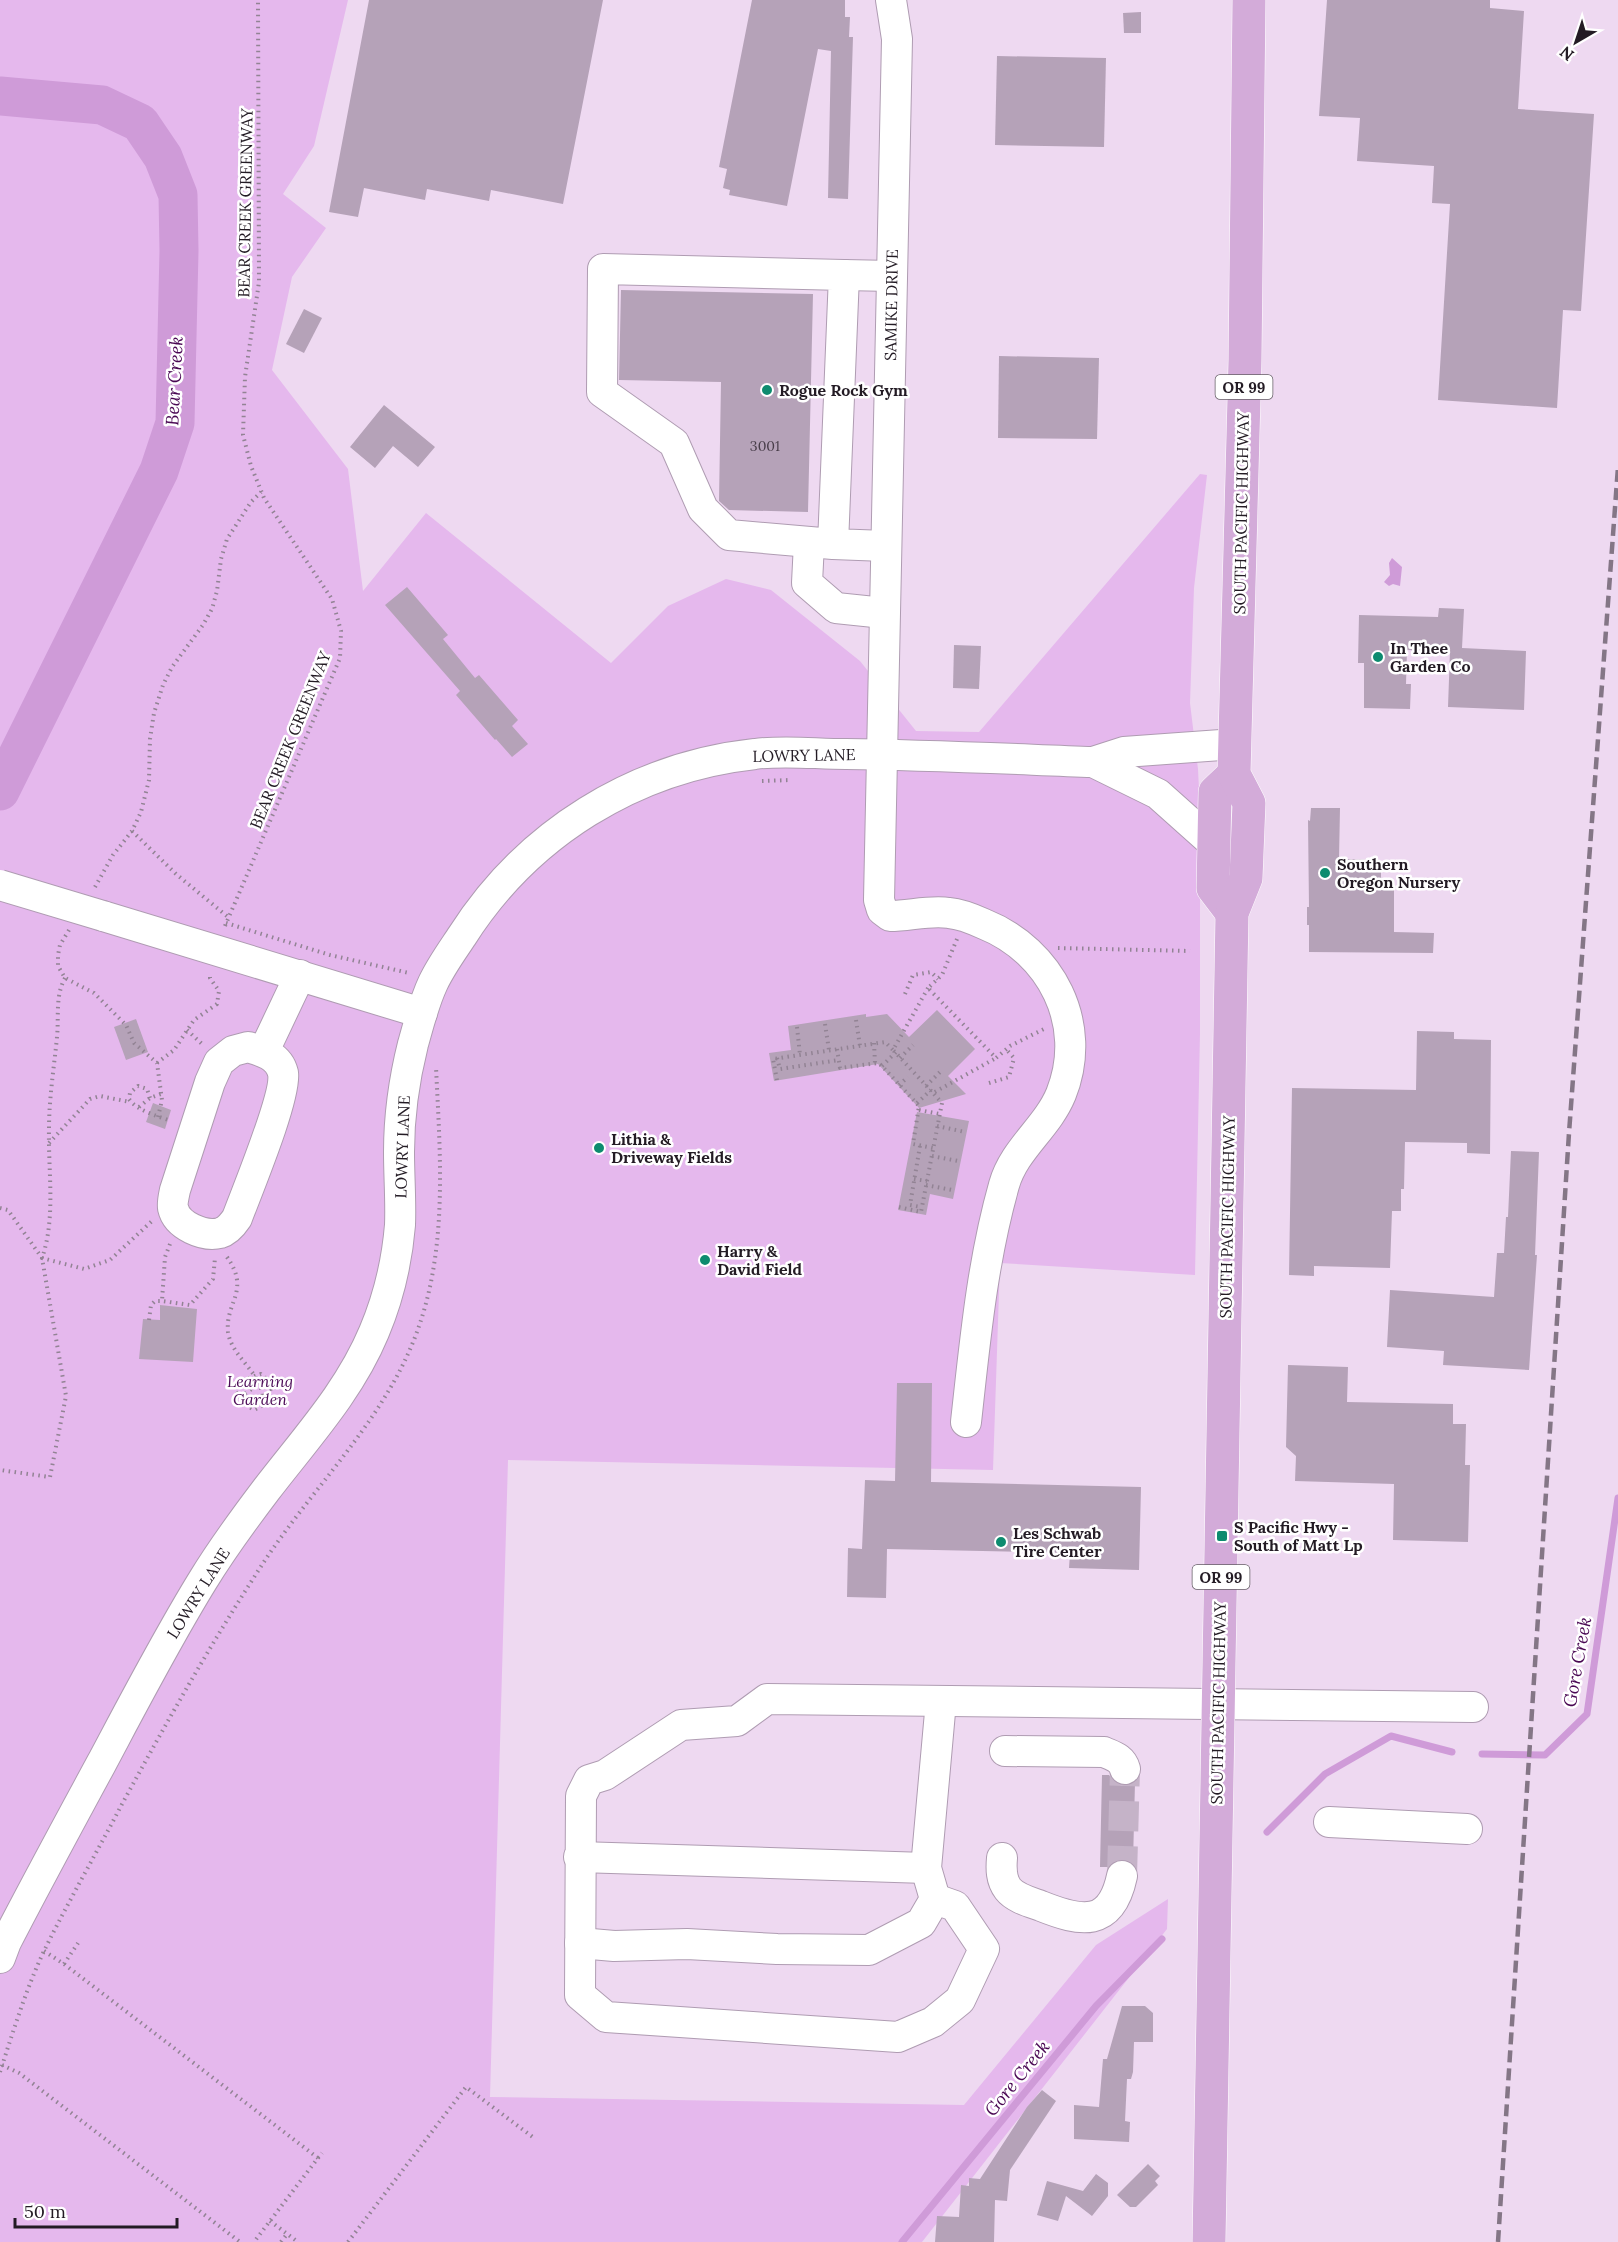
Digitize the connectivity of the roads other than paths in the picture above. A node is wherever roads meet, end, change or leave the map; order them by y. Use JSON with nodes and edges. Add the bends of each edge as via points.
{"nodes":[{"id":1,"x":891,"y":0,"type":"edge"},
{"id":2,"x":1250,"y":0,"type":"edge"},
{"id":3,"x":844,"y":275,"type":"junction"},
{"id":4,"x":892,"y":276,"type":"junction"},
{"id":5,"x":821,"y":544,"type":"junction"},
{"id":6,"x":885,"y":546,"type":"junction"},
{"id":7,"x":884,"y":614,"type":"junction"},
{"id":8,"x":881,"y":754,"type":"junction"},
{"id":9,"x":1235,"y":759,"type":"junction"},
{"id":10,"x":1093,"y":762,"type":"junction"},
{"id":11,"x":1214,"y":844,"type":"junction"},
{"id":12,"x":0,"y":885,"type":"edge"},
{"id":13,"x":1232,"y":913,"type":"junction"},
{"id":14,"x":300,"y":975,"type":"junction"},
{"id":15,"x":422,"y":1013,"type":"junction"},
{"id":16,"x":264,"y":1051,"type":"junction"},
{"id":17,"x":966,"y":1422,"type":"dead end"},
{"id":18,"x":941,"y":1701,"type":"junction"},
{"id":19,"x":1217,"y":1704,"type":"junction"},
{"id":20,"x":1473,"y":1707,"type":"dead end"},
{"id":21,"x":1005,"y":1751,"type":"dead end"},
{"id":22,"x":1125,"y":1769,"type":"dead end"},
{"id":23,"x":1329,"y":1822,"type":"dead end"},
{"id":24,"x":1467,"y":1829,"type":"dead end"},
{"id":25,"x":579,"y":1857,"type":"junction"},
{"id":26,"x":1002,"y":1858,"type":"dead end"},
{"id":27,"x":926,"y":1868,"type":"junction"},
{"id":28,"x":1122,"y":1876,"type":"tunnel mouth"},
{"id":29,"x":935,"y":1899,"type":"junction"},
{"id":30,"x":580,"y":1943,"type":"junction"},
{"id":31,"x":0,"y":1958,"type":"edge"},
{"id":32,"x":1209,"y":2242,"type":"edge"}],
"edges":[{"from":1,"to":4,"type":"street","name":"SAMIKE DRIVE","via":[[897,39]]},
{"from":2,"to":9,"type":"main road","name":"SOUTH PACIFIC HIGHWAY","number":"OR 99"},
{"from":3,"to":4,"type":"street"},
{"from":3,"to":5,"type":"street"},
{"from":3,"to":5,"type":"street","via":[[603,269],[602,392],[674,443],[703,509],[729,535]]},
{"from":4,"to":6,"type":"street","name":"SAMIKE DRIVE"},
{"from":5,"to":6,"type":"street"},
{"from":5,"to":7,"type":"street","via":[[807,583],[836,608]]},
{"from":6,"to":7,"type":"street","name":"SAMIKE DRIVE"},
{"from":7,"to":8,"type":"street","name":"SAMIKE DRIVE"},
{"from":8,"to":10,"type":"street","name":"LOWRY LANE"},
{"from":8,"to":15,"type":"street","name":"LOWRY LANE","via":[[760,753],[716,759],[630,788],[600,803],[537,848],[487,898],[436,978]]},
{"from":8,"to":17,"type":"street","name":"SAMIKE DRIVE","via":[[882,910],[891,916],[949,912],[998,929],[1016,940],[1049,976],[1062,999],[1070,1027],[1069,1067],[1062,1091],[1050,1116],[1018,1154],[1004,1184],[981,1287]]},
{"from":9,"to":10,"type":"street","name":"LOWRY LANE","via":[[1124,752]]},
{"from":9,"to":11,"type":"main road","via":[[1215,792]]},
{"from":9,"to":13,"type":"main road","name":"SOUTH PACIFIC HIGHWAY","number":"OR 99","via":[[1249,803],[1246,878]]},
{"from":10,"to":11,"type":"street","name":"LOWRY LANE","via":[[1158,794]]},
{"from":11,"to":13,"type":"main road","via":[[1213,888]]},
{"from":12,"to":14,"type":"street","bridge":true},
{"from":13,"to":19,"type":"main road","name":"SOUTH PACIFIC HIGHWAY","number":"OR 99"},
{"from":14,"to":15,"type":"street"},
{"from":14,"to":16,"type":"street"},
{"from":15,"to":31,"type":"street","name":"LOWRY LANE","via":[[401,1108],[399,1230],[387,1298],[376,1329],[346,1387],[263,1493],[174,1628]]},
{"from":16,"to":16,"type":"street","via":[[248,1047],[233,1051],[219,1062],[175,1190],[176,1214],[217,1240],[237,1218],[280,1098],[283,1073],[278,1061]]},
{"from":18,"to":19,"type":"street"},
{"from":18,"to":25,"type":"street","via":[[767,1699],[737,1720],[681,1725],[605,1775],[589,1780],[581,1796]]},
{"from":18,"to":27,"type":"street"},
{"from":19,"to":20,"type":"street"},
{"from":19,"to":32,"type":"main road","name":"SOUTH PACIFIC HIGHWAY","number":"OR 99"},
{"from":21,"to":22,"type":"street","via":[[1104,1752],[1115,1756]]},
{"from":23,"to":24,"type":"street"},
{"from":25,"to":27,"type":"street"},
{"from":25,"to":30,"type":"street"},
{"from":26,"to":28,"type":"street","via":[[1003,1881],[1010,1892],[1085,1918],[1106,1910],[1119,1891]]},
{"from":27,"to":29,"type":"street"},
{"from":29,"to":30,"type":"street","via":[[921,1923],[869,1950]]},
{"from":29,"to":30,"type":"street","via":[[955,1906],[984,1949],[960,2000],[933,2022],[898,2037],[606,2017],[580,1995]]}]}
